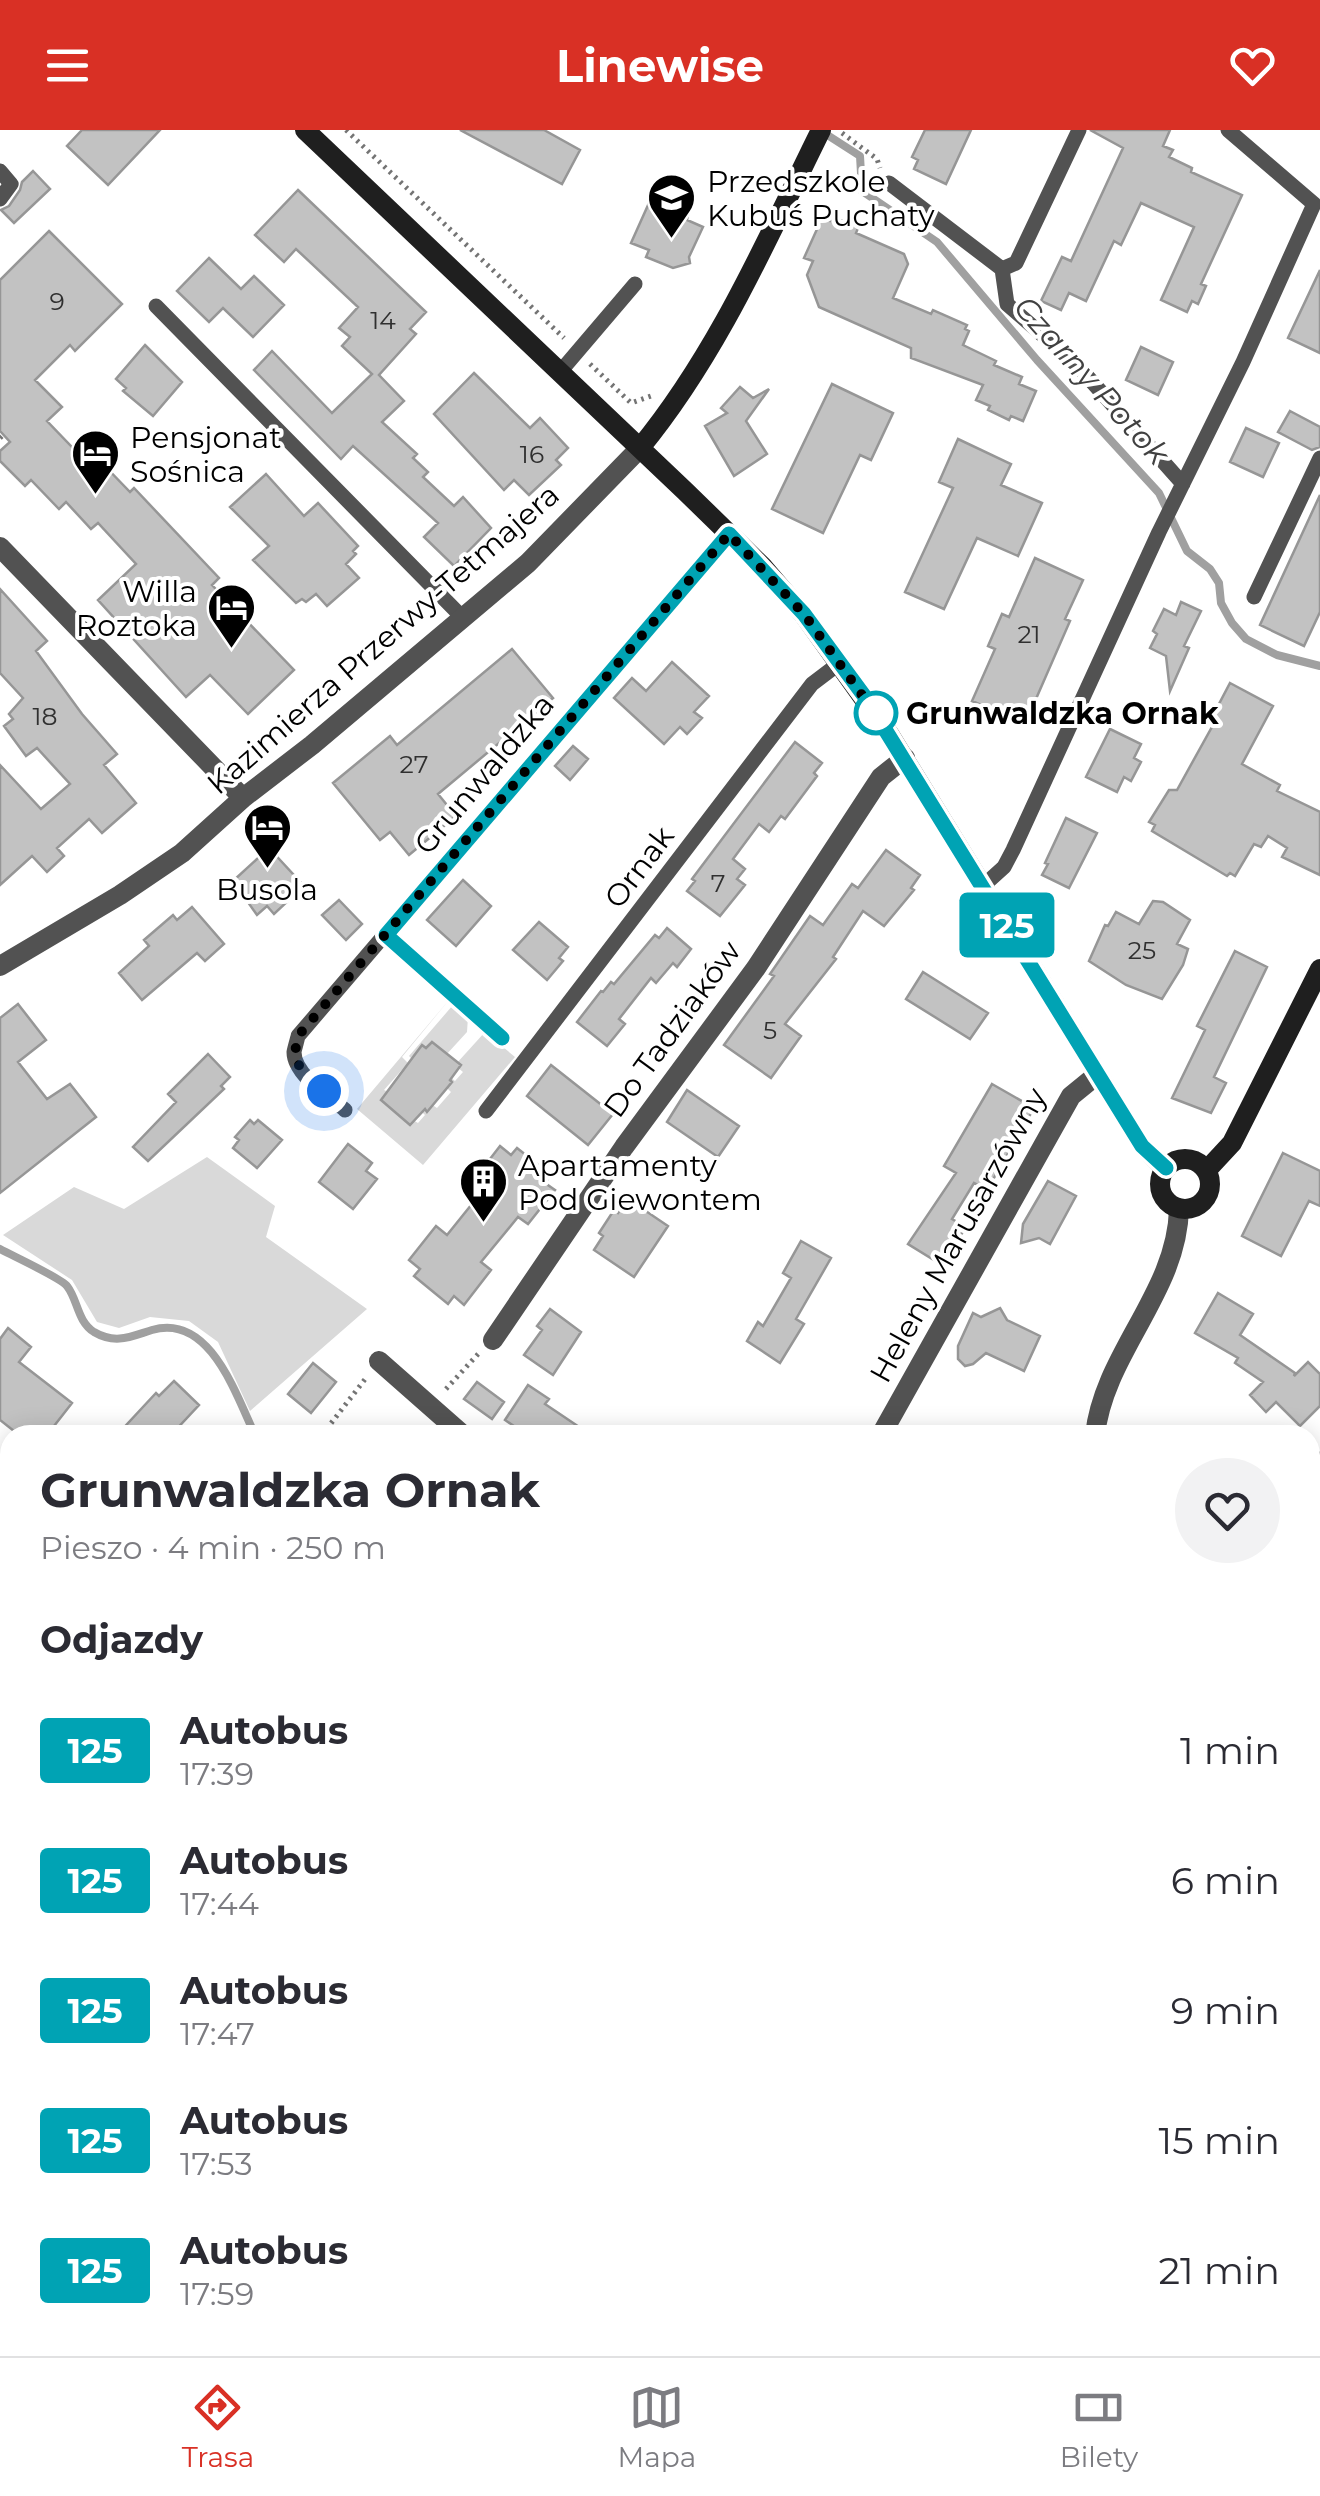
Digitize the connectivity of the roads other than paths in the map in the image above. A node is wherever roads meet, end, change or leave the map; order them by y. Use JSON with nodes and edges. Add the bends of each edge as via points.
{"nodes":[{"id":1,"x":305,"y":130,"type":"edge"},
{"id":2,"x":1079,"y":130,"type":"edge"},
{"id":3,"x":1228,"y":130,"type":"edge"},
{"id":4,"x":825,"y":135,"type":"edge"},
{"id":5,"x":0,"y":170,"type":"edge"},
{"id":6,"x":890,"y":183,"type":"road end"},
{"id":7,"x":0,"y":199,"type":"edge"},
{"id":8,"x":1002,"y":269,"type":"junction"},
{"id":9,"x":635,"y":284,"type":"dead end"},
{"id":10,"x":156,"y":306,"type":"dead end"},
{"id":11,"x":560,"y":372,"type":"junction"},
{"id":12,"x":640,"y":448,"type":"junction"},
{"id":13,"x":1320,"y":458,"type":"edge"},
{"id":14,"x":1179,"y":491,"type":"junction"},
{"id":15,"x":729,"y":534,"type":"junction"},
{"id":16,"x":0,"y":547,"type":"edge"},
{"id":17,"x":1254,"y":597,"type":"dead end"},
{"id":18,"x":463,"y":618,"type":"junction"},
{"id":19,"x":841,"y":662,"type":"junction"},
{"id":20,"x":904,"y":758,"type":"junction"},
{"id":21,"x":243,"y":798,"type":"junction"},
{"id":22,"x":983,"y":886,"type":"junction"},
{"id":23,"x":386,"y":935,"type":"junction"},
{"id":24,"x":0,"y":966,"type":"edge"},
{"id":25,"x":1320,"y":969,"type":"edge"},
{"id":26,"x":502,"y":1038,"type":"dead end"},
{"id":27,"x":1098,"y":1074,"type":"junction"},
{"id":28,"x":345,"y":1110,"type":"dead end"},
{"id":29,"x":486,"y":1111,"type":"dead end"},
{"id":30,"x":1166,"y":1168,"type":"junction"},
{"id":31,"x":1206,"y":1170,"type":"junction"},
{"id":32,"x":1179,"y":1209,"type":"junction"},
{"id":33,"x":492,"y":1340,"type":"dead end"},
{"id":34,"x":379,"y":1361,"type":"road end"},
{"id":35,"x":452,"y":1425,"type":"edge"},
{"id":36,"x":887,"y":1425,"type":"edge"},
{"id":37,"x":1097,"y":1425,"type":"edge"}],
"edges":[{"from":1,"to":11,"type":"street"},
{"from":2,"to":8,"type":"lane","via":[[1016,263]]},
{"from":3,"to":14,"type":"lane","via":[[1314,204]]},
{"from":4,"to":12,"type":"street","name":"Kazimierza Przerwy-Tetmajera","via":[[704,359]]},
{"from":5,"to":7,"type":"lane","via":[[11,184]]},
{"from":6,"to":8,"type":"lane"},
{"from":8,"to":14,"type":"lane","via":[[1007,304],[1078,366]]},
{"from":9,"to":11,"type":"lane"},
{"from":10,"to":18,"type":"lane"},
{"from":11,"to":12,"type":"street"},
{"from":12,"to":15,"type":"street"},
{"from":12,"to":18,"type":"street","name":"Kazimierza Przerwy-Tetmajera","via":[[528,563]]},
{"from":13,"to":17,"type":"lane"},
{"from":14,"to":22,"type":"lane","via":[[1013,850]]},
{"from":15,"to":19,"type":"street"},
{"from":15,"to":23,"type":"lane","name":"Grunwaldzka"},
{"from":16,"to":21,"type":"street"},
{"from":18,"to":21,"type":"street","name":"Kazimierza Przerwy-Tetmajera"},
{"from":19,"to":20,"type":"street"},
{"from":19,"to":29,"type":"lane","name":"Ornak","via":[[812,684]]},
{"from":20,"to":22,"type":"street"},
{"from":20,"to":33,"type":"street","name":"Do Tadziaków","via":[[880,777],[756,968]]},
{"from":21,"to":24,"type":"street","name":"Kazimierza Przerwy-Tetmajera","via":[[182,853]]},
{"from":22,"to":27,"type":"street"},
{"from":23,"to":26,"type":"lane"},
{"from":23,"to":28,"type":"lane","name":"Grunwaldzka","via":[[298,1036],[294,1052],[303,1072]]},
{"from":25,"to":31,"type":"street","via":[[1232,1142]]},
{"from":27,"to":30,"type":"street","via":[[1142,1146]]},
{"from":27,"to":36,"type":"street","name":"Heleny Marusarzówny","via":[[1071,1096]]},
{"from":30,"to":31,"type":"street","via":[[1186,1159]]},
{"from":30,"to":32,"type":"street","via":[[1161,1190]]},
{"from":31,"to":32,"type":"street","via":[[1206,1199]]},
{"from":32,"to":37,"type":"street","via":[[1171,1258],[1107,1386]]},
{"from":34,"to":35,"type":"street"}]}
